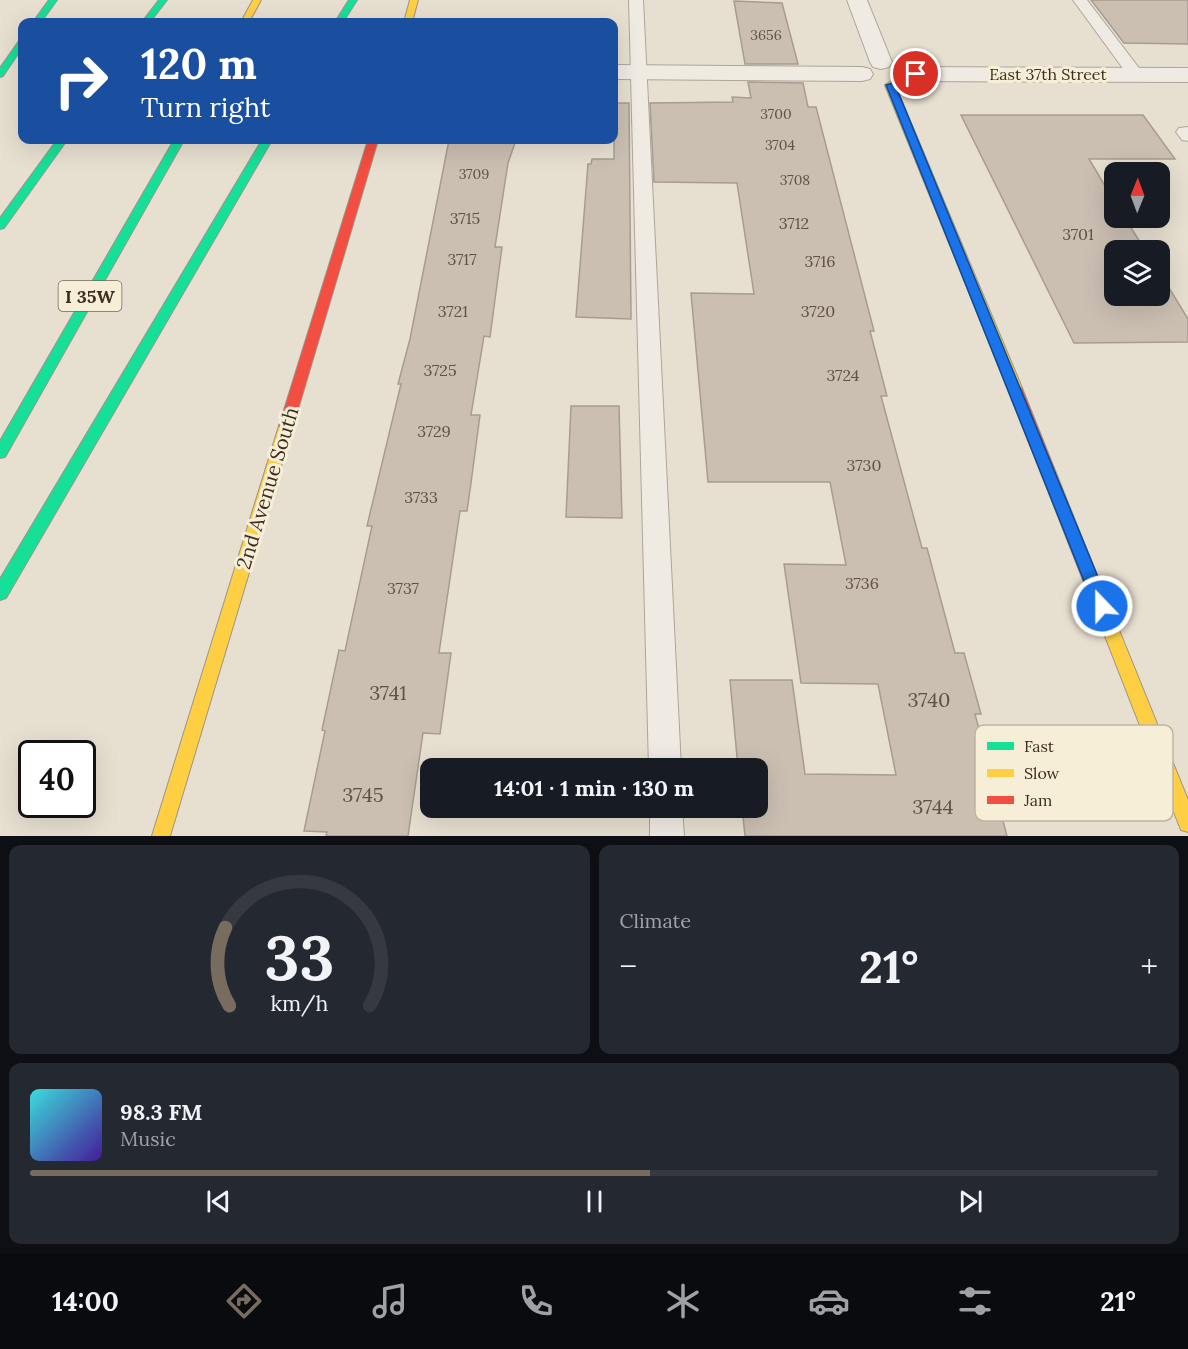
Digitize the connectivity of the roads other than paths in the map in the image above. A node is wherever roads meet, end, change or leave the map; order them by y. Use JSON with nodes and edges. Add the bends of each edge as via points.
{"nodes":[{"id":1,"x":53,"y":0,"type":"edge"},
{"id":2,"x":162,"y":0,"type":"edge"},
{"id":3,"x":257,"y":0,"type":"edge"},
{"id":4,"x":353,"y":0,"type":"edge"},
{"id":5,"x":414,"y":0,"type":"edge"},
{"id":6,"x":636,"y":0,"type":"edge"},
{"id":7,"x":857,"y":0,"type":"edge"},
{"id":8,"x":1080,"y":0,"type":"edge"},
{"id":9,"x":40,"y":18,"type":"edge"},
{"id":10,"x":149,"y":18,"type":"edge"},
{"id":11,"x":247,"y":18,"type":"edge"},
{"id":12,"x":342,"y":18,"type":"edge"},
{"id":13,"x":409,"y":18,"type":"edge"},
{"id":14,"x":18,"y":49,"type":"edge"},
{"id":15,"x":872,"y":68,"type":"junction"},
{"id":16,"x":618,"y":72,"type":"edge"},
{"id":17,"x":639,"y":73,"type":"junction"},
{"id":18,"x":0,"y":74,"type":"edge"},
{"id":19,"x":1136,"y":75,"type":"junction"},
{"id":20,"x":1188,"y":75,"type":"edge"},
{"id":21,"x":899,"y":80,"type":"junction"},
{"id":22,"x":59,"y":144,"type":"edge"},
{"id":23,"x":177,"y":144,"type":"edge"},
{"id":24,"x":265,"y":144,"type":"edge"},
{"id":25,"x":372,"y":144,"type":"edge"},
{"id":26,"x":0,"y":226,"type":"edge"},
{"id":27,"x":0,"y":453,"type":"edge"},
{"id":28,"x":0,"y":593,"type":"edge"},
{"id":29,"x":1149,"y":725,"type":"edge"},
{"id":30,"x":665,"y":758,"type":"edge"},
{"id":31,"x":1173,"y":785,"type":"edge"},
{"id":32,"x":666,"y":818,"type":"edge"},
{"id":33,"x":1188,"y":823,"type":"edge"},
{"id":34,"x":161,"y":836,"type":"edge"},
{"id":35,"x":667,"y":836,"type":"edge"}],
"edges":[{"from":1,"to":9,"type":"main road"},
{"from":2,"to":10,"type":"main road"},
{"from":3,"to":11,"type":"main road"},
{"from":4,"to":12,"type":"main road"},
{"from":5,"to":13,"type":"main road"},
{"from":6,"to":17,"type":"lane"},
{"from":7,"to":15,"type":"street"},
{"from":8,"to":19,"type":"lane"},
{"from":14,"to":18,"type":"main road"},
{"from":15,"to":17,"type":"street"},
{"from":15,"to":21,"type":"street","via":[[876,83]]},
{"from":16,"to":17,"type":"street"},
{"from":17,"to":30,"type":"lane"},
{"from":19,"to":20,"type":"street","name":"East 37th Street"},
{"from":19,"to":21,"type":"street","name":"East 37th Street"},
{"from":21,"to":29,"type":"main road","via":[[1024,411]]},
{"from":22,"to":26,"type":"main road"},
{"from":23,"to":27,"type":"main road","number":"I 35W"},
{"from":24,"to":28,"type":"main road"},
{"from":25,"to":34,"type":"main road","name":"2nd Avenue South"},
{"from":31,"to":33,"type":"main road"},
{"from":32,"to":35,"type":"lane"}]}
